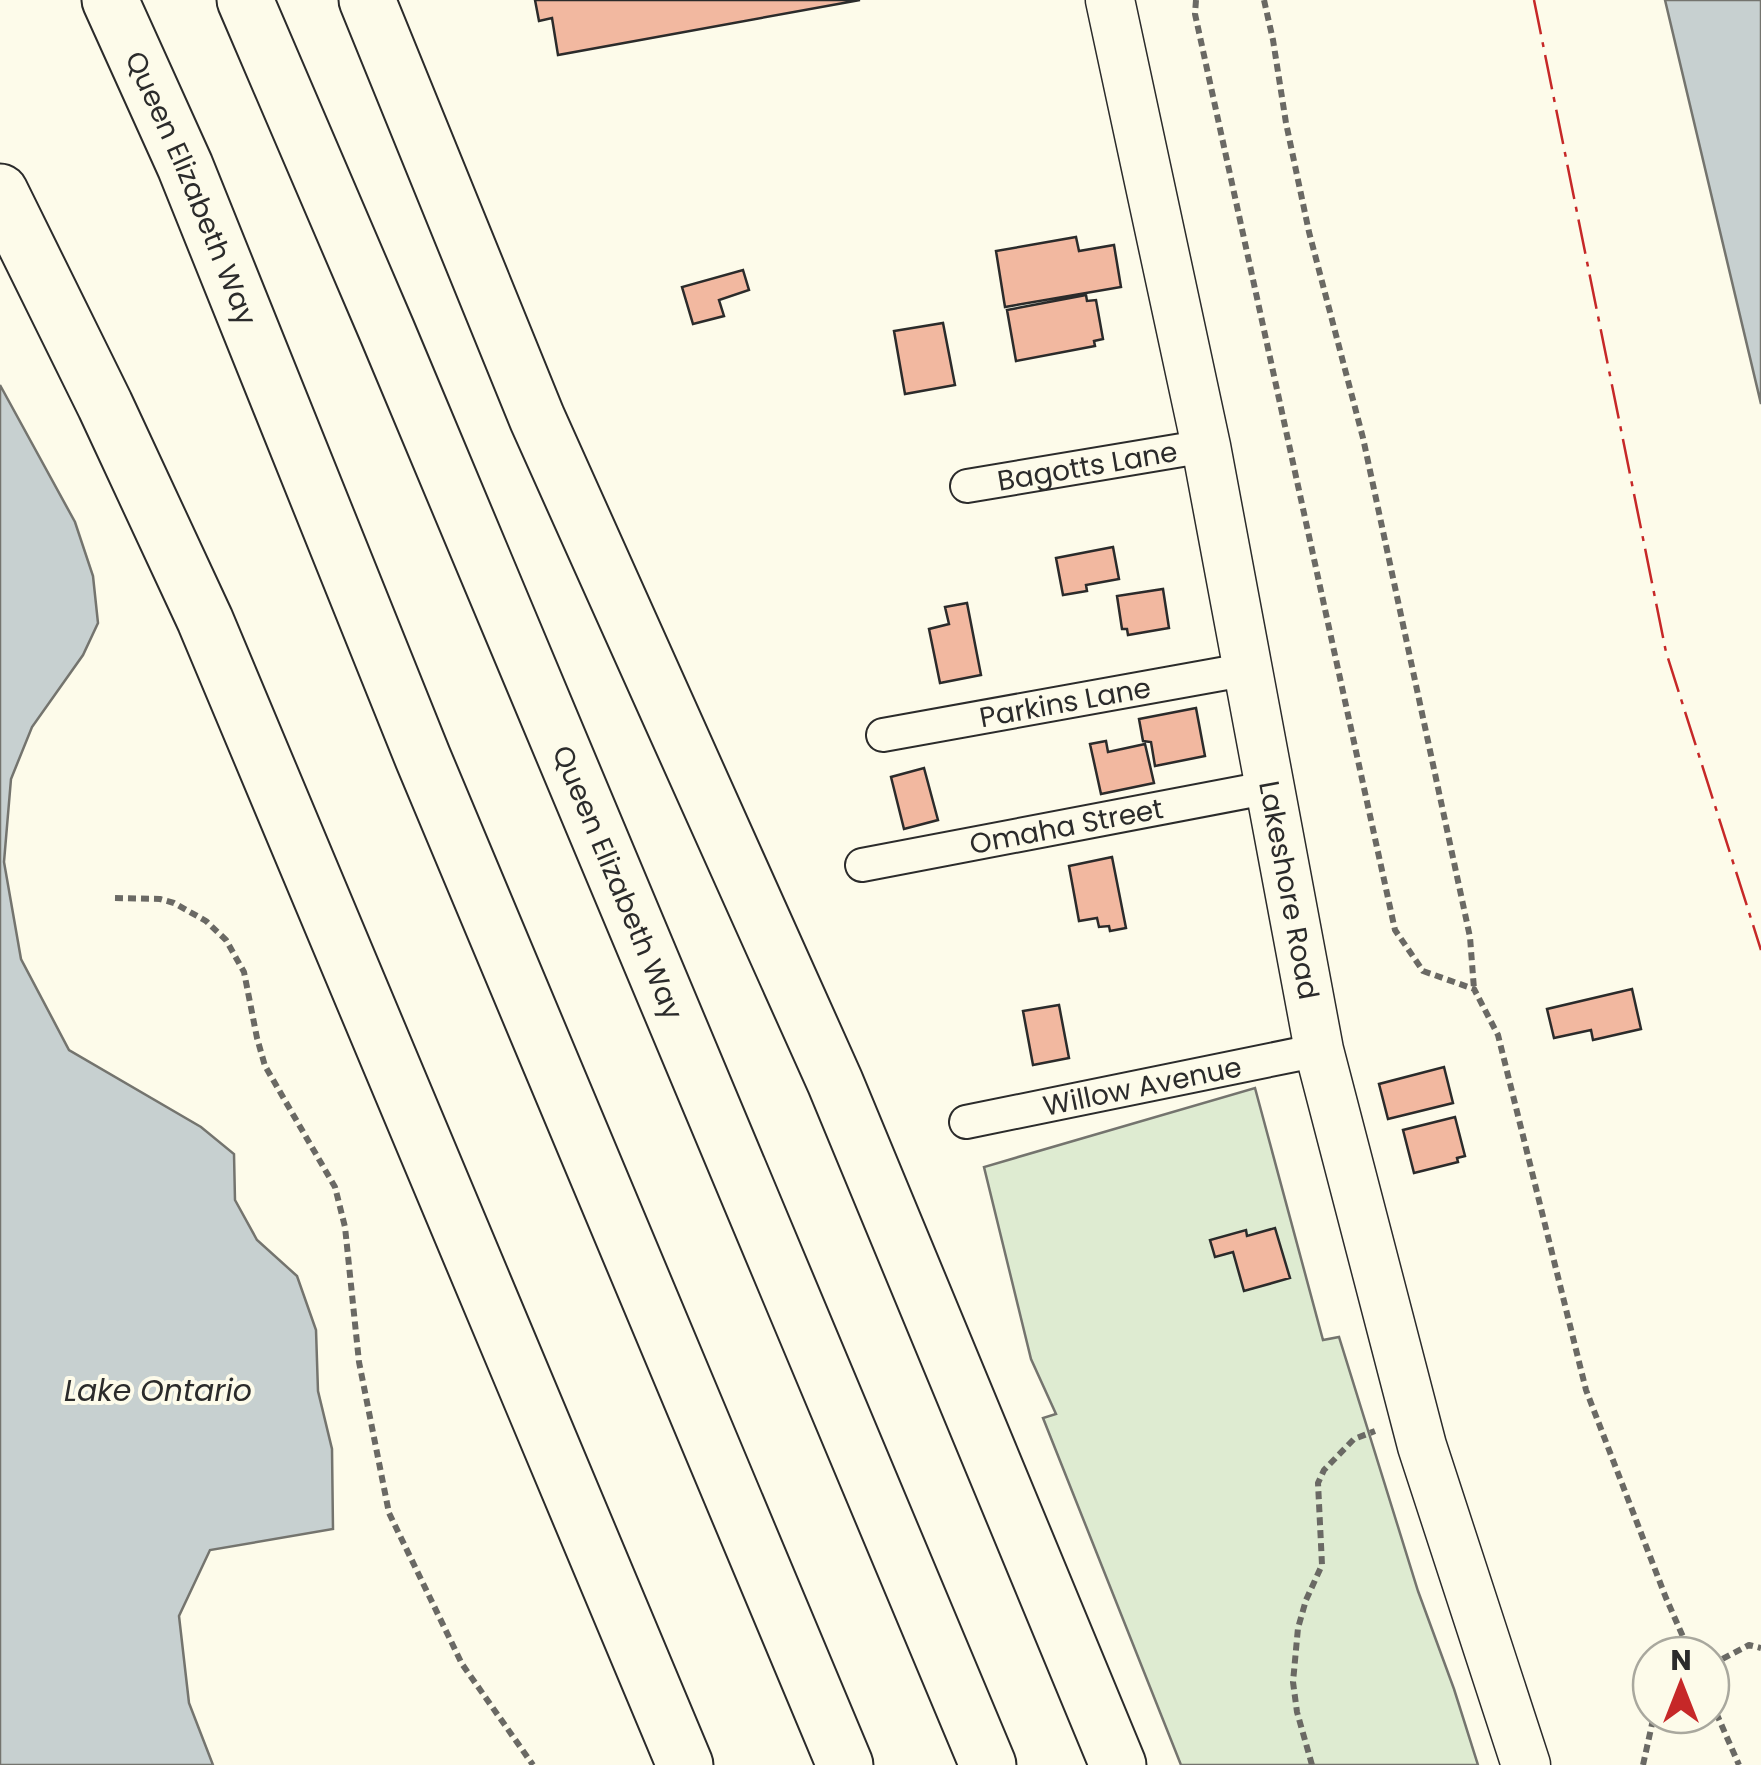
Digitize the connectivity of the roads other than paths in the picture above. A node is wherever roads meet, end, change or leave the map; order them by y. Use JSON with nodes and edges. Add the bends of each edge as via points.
{"nodes":[{"id":1,"x":110,"y":0,"type":"edge"},
{"id":2,"x":245,"y":0,"type":"edge"},
{"id":3,"x":367,"y":0,"type":"edge"},
{"id":4,"x":1110,"y":0,"type":"edge"},
{"id":5,"x":0,"y":192,"type":"edge"},
{"id":6,"x":1206,"y":446,"type":"junction"},
{"id":7,"x":968,"y":486,"type":"dead end"},
{"id":8,"x":1249,"y":669,"type":"junction"},
{"id":9,"x":883,"y":735,"type":"dead end"},
{"id":10,"x":1271,"y":787,"type":"junction"},
{"id":11,"x":862,"y":865,"type":"dead end"},
{"id":12,"x":1319,"y":1050,"type":"junction"},
{"id":13,"x":966,"y":1122,"type":"dead end"},
{"id":14,"x":685,"y":1765,"type":"edge"},
{"id":15,"x":845,"y":1765,"type":"edge"},
{"id":16,"x":988,"y":1765,"type":"edge"},
{"id":17,"x":1118,"y":1765,"type":"edge"},
{"id":18,"x":1526,"y":1765,"type":"edge"}],
"edges":[{"from":1,"to":15,"type":"highway","name":"Queen Elizabeth Way","via":[[185,166],[423,758]]},
{"from":2,"to":16,"type":"highway","name":"Queen Elizabeth Way"},
{"from":3,"to":17,"type":"highway","via":[[537,418],[834,1082]]},
{"from":4,"to":6,"type":"main road","name":"Lakeshore Road"},
{"from":5,"to":14,"type":"highway","via":[[204,620]]},
{"from":6,"to":7,"type":"street","name":"Bagotts Lane"},
{"from":6,"to":8,"type":"main road","name":"Lakeshore Road"},
{"from":8,"to":9,"type":"street","name":"Parkins Lane"},
{"from":8,"to":10,"type":"main road","name":"Lakeshore Road"},
{"from":10,"to":11,"type":"street","name":"Omaha Street"},
{"from":10,"to":12,"type":"main road","name":"Lakeshore Road"},
{"from":12,"to":13,"type":"street","name":"Willow Avenue"},
{"from":12,"to":18,"type":"main road","name":"Lakeshore Road","via":[[1422,1446]]}]}
